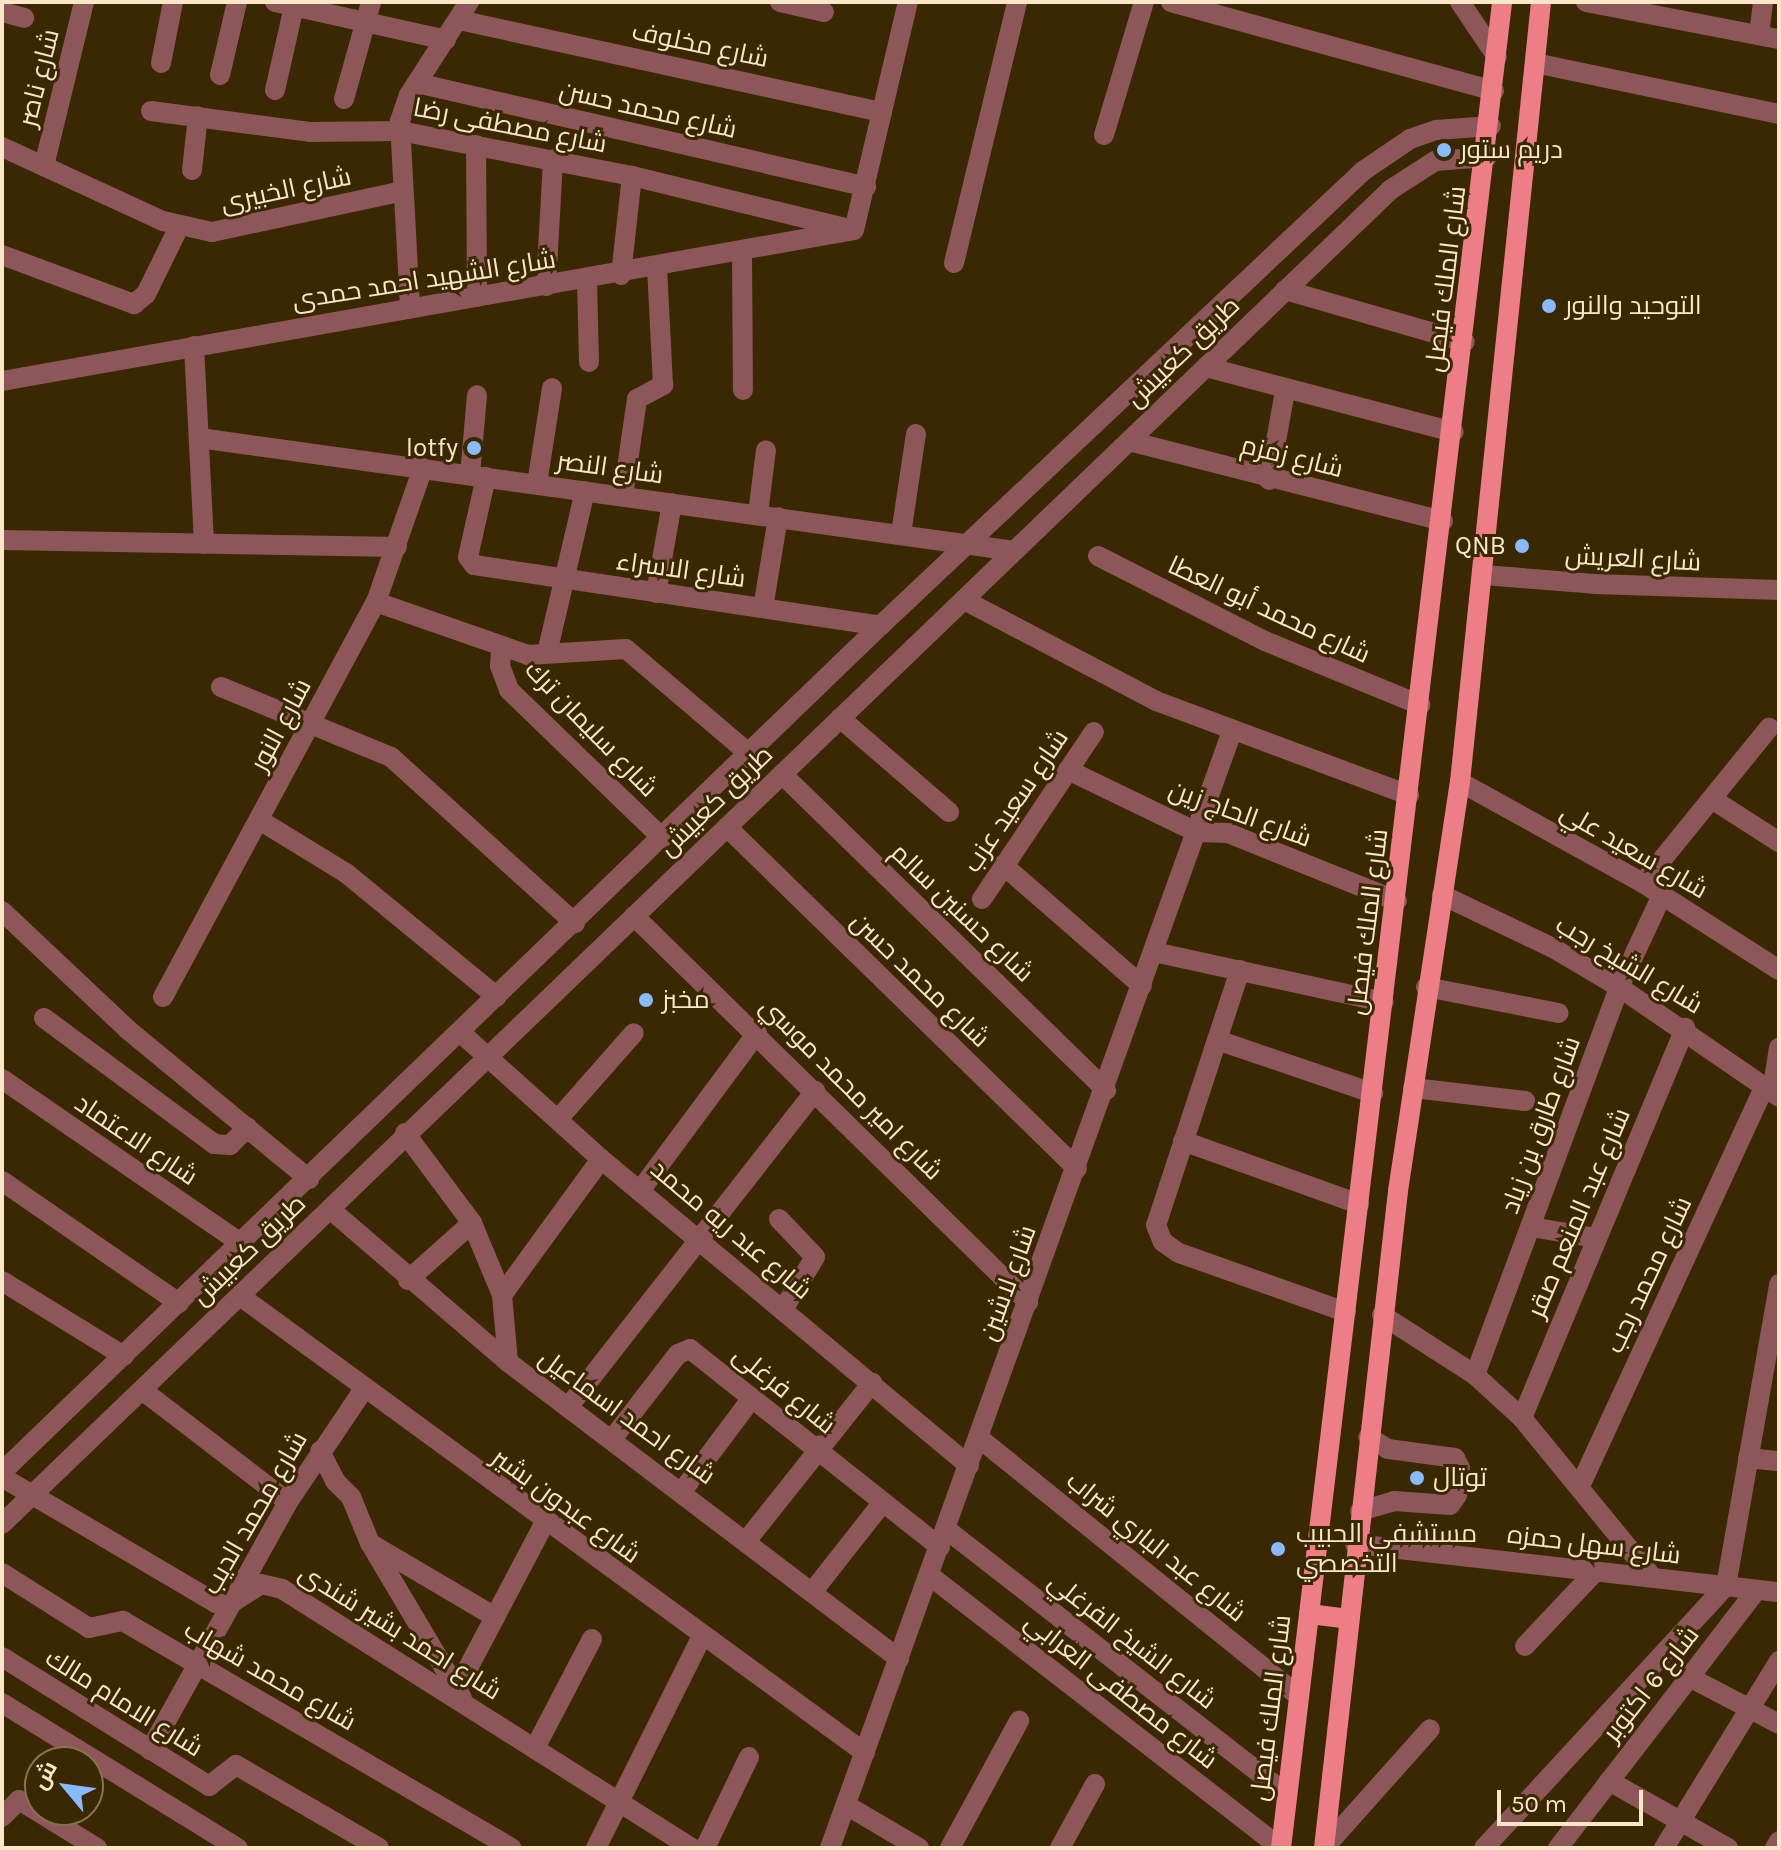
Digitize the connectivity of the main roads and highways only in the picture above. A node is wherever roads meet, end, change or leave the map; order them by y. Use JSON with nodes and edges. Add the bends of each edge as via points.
{"nodes":[{"id":1,"x":1502,"y":2,"type":"edge"},
{"id":2,"x":1541,"y":2,"type":"edge"},
{"id":3,"x":1309,"y":1614,"type":"junction"},
{"id":4,"x":1347,"y":1619,"type":"junction"},
{"id":5,"x":1281,"y":1848,"type":"edge"},
{"id":6,"x":1324,"y":1848,"type":"edge"}],
"edges":[{"from":1,"to":3,"type":"main road","name":"شارع الملك فيصل"},
{"from":2,"to":4,"type":"main road","via":[[1460,782],[1426,987]]},
{"from":3,"to":4,"type":"main road"},
{"from":3,"to":5,"type":"main road","name":"شارع الملك فيصل"},
{"from":4,"to":6,"type":"main road"}]}
